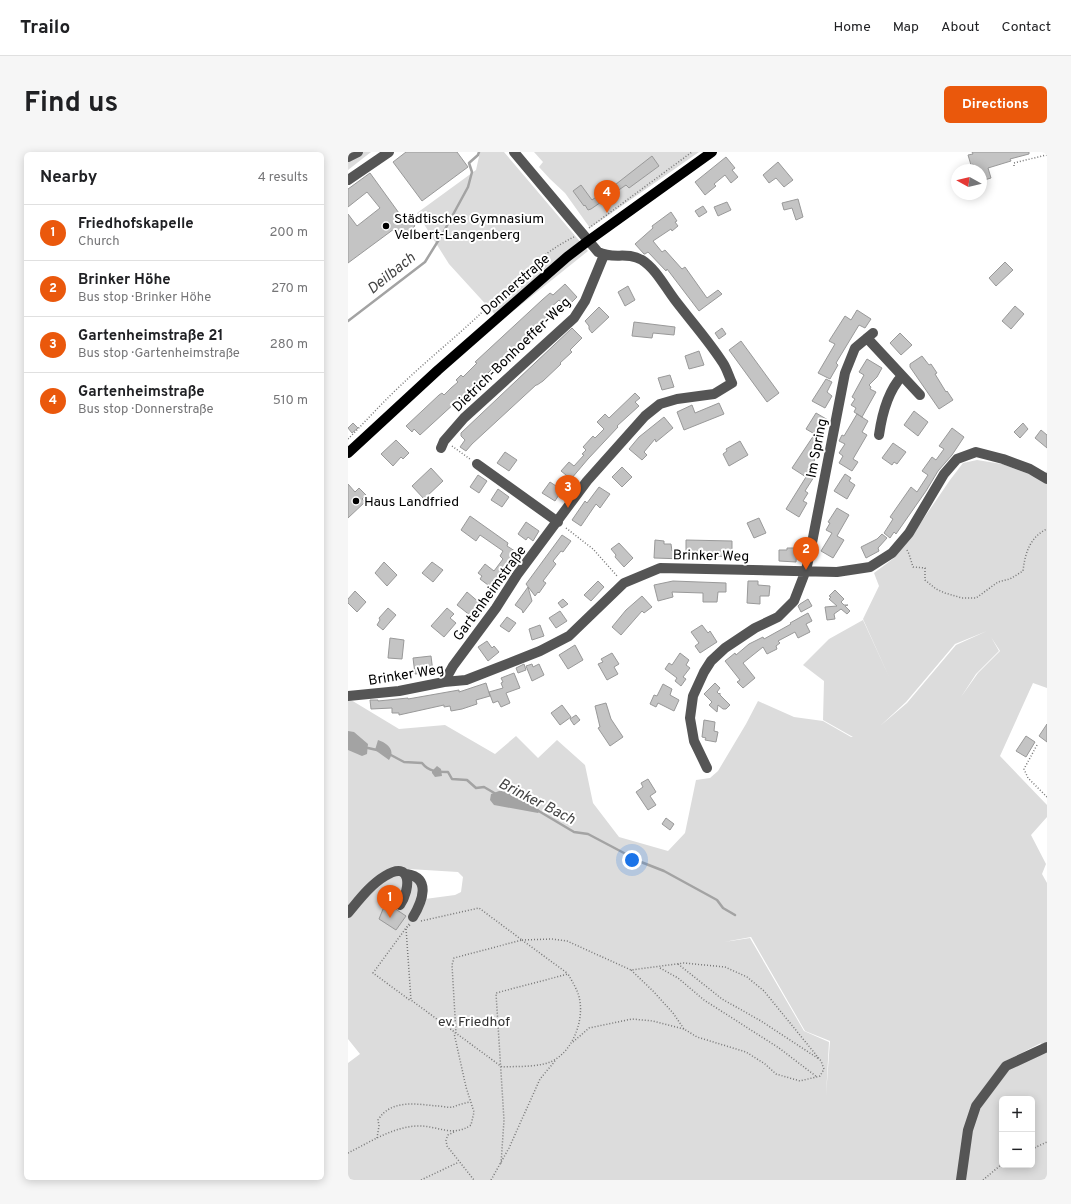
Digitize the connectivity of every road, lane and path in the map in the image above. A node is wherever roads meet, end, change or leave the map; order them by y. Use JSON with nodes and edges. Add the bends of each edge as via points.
{"nodes":[{"id":1,"x":358,"y":152,"type":"edge"},
{"id":2,"x":389,"y":152,"type":"edge"},
{"id":3,"x":514,"y":152,"type":"edge"},
{"id":4,"x":692,"y":152,"type":"edge"},
{"id":5,"x":712,"y":152,"type":"edge"},
{"id":6,"x":1046,"y":154,"type":"edge"},
{"id":7,"x":348,"y":157,"type":"edge"},
{"id":8,"x":1014,"y":166,"type":"dead end"},
{"id":9,"x":348,"y":180,"type":"edge"},
{"id":10,"x":585,"y":237,"type":"junction"},
{"id":11,"x":604,"y":255,"type":"junction"},
{"id":12,"x":902,"y":376,"type":"junction"},
{"id":13,"x":920,"y":395,"type":"dead end"},
{"id":14,"x":879,"y":435,"type":"dead end"},
{"id":15,"x":348,"y":439,"type":"edge"},
{"id":16,"x":443,"y":444,"type":"joint"},
{"id":17,"x":348,"y":453,"type":"edge"},
{"id":18,"x":477,"y":464,"type":"joint"},
{"id":19,"x":1047,"y":479,"type":"edge"},
{"id":20,"x":558,"y":522,"type":"junction"},
{"id":21,"x":1047,"y":529,"type":"edge"},
{"id":22,"x":901,"y":543,"type":"junction"},
{"id":23,"x":806,"y":570,"type":"junction"},
{"id":24,"x":624,"y":583,"type":"junction"},
{"id":25,"x":444,"y":682,"type":"junction"},
{"id":26,"x":348,"y":696,"type":"edge"},
{"id":27,"x":1037,"y":744,"type":"dead end"},
{"id":28,"x":707,"y":768,"type":"dead end"},
{"id":29,"x":1047,"y":797,"type":"edge"},
{"id":30,"x":406,"y":874,"type":"junction"},
{"id":31,"x":400,"y":905,"type":"dead end"},
{"id":32,"x":348,"y":914,"type":"edge"},
{"id":33,"x":414,"y":918,"type":"joint"},
{"id":34,"x":406,"y":928,"type":"junction"},
{"id":35,"x":522,"y":940,"type":"junction"},
{"id":36,"x":678,"y":964,"type":"junction"},
{"id":37,"x":659,"y":967,"type":"junction"},
{"id":38,"x":631,"y":970,"type":"junction"},
{"id":39,"x":568,"y":974,"type":"junction"},
{"id":40,"x":414,"y":1003,"type":"junction"},
{"id":41,"x":684,"y":1029,"type":"junction"},
{"id":42,"x":455,"y":1033,"type":"junction"},
{"id":43,"x":572,"y":1044,"type":"junction"},
{"id":44,"x":1047,"y":1047,"type":"edge"},
{"id":45,"x":556,"y":1059,"type":"junction"},
{"id":46,"x":821,"y":1061,"type":"junction"},
{"id":47,"x":502,"y":1067,"type":"junction"},
{"id":48,"x":818,"y":1077,"type":"junction"},
{"id":49,"x":471,"y":1102,"type":"junction"},
{"id":50,"x":456,"y":1132,"type":"junction"},
{"id":51,"x":377,"y":1138,"type":"junction"},
{"id":52,"x":1047,"y":1142,"type":"edge"},
{"id":53,"x":1035,"y":1148,"type":"edge"},
{"id":54,"x":348,"y":1152,"type":"edge"},
{"id":55,"x":459,"y":1162,"type":"junction"},
{"id":56,"x":501,"y":1164,"type":"junction"},
{"id":57,"x":999,"y":1167,"type":"edge"},
{"id":58,"x":421,"y":1180,"type":"edge"},
{"id":59,"x":474,"y":1180,"type":"edge"},
{"id":60,"x":491,"y":1180,"type":"edge"},
{"id":61,"x":961,"y":1180,"type":"edge"},
{"id":62,"x":983,"y":1180,"type":"edge"}],
"edges":[{"from":1,"to":7,"type":"street"},
{"from":2,"to":9,"type":"street"},
{"from":3,"to":10,"type":"street"},
{"from":4,"to":10,"type":"path"},
{"from":5,"to":10,"type":"main road","name":"Donnerstraße"},
{"from":6,"to":8,"type":"path","via":[[1014,163]]},
{"from":10,"to":11,"type":"street"},
{"from":10,"to":15,"type":"path","via":[[562,242],[539,260],[398,388]]},
{"from":10,"to":17,"type":"main road","name":"Donnerstraße","via":[[567,258],[438,370]]},
{"from":11,"to":16,"type":"street","name":"Dietrich-Bonhoeffer-Weg","via":[[595,281],[574,318],[464,418]]},
{"from":11,"to":20,"type":"street","name":"Gartenheimstraße","via":[[629,255],[644,261],[724,364],[732,383],[714,394],[660,404],[645,416],[588,481]]},
{"from":12,"to":13,"type":"street","name":"Im Spring"},
{"from":12,"to":14,"type":"street","via":[[895,383],[882,415]]},
{"from":12,"to":23,"type":"street","name":"Im Spring","via":[[870,336],[855,348],[845,373]]},
{"from":16,"to":18,"type":"path"},
{"from":18,"to":20,"type":"street"},
{"from":19,"to":22,"type":"street","name":"Brinker Weg","via":[[1030,469],[976,452],[957,459],[944,474]]},
{"from":20,"to":24,"type":"path","via":[[593,549]]},
{"from":20,"to":25,"type":"street","name":"Gartenheimstraße","via":[[517,576]]},
{"from":21,"to":22,"type":"path","via":[[1039,533],[1030,545],[1023,571],[1010,579],[998,582],[976,598],[962,598],[936,589],[925,580],[925,568],[913,567],[909,554]]},
{"from":22,"to":23,"type":"street","name":"Brinker Weg","via":[[892,553],[870,567],[837,572]]},
{"from":23,"to":24,"type":"street","name":"Brinker Weg","via":[[660,568]]},
{"from":23,"to":28,"type":"street","name":"Im Spring","via":[[794,601],[778,617],[755,628],[725,648],[704,672],[693,696],[690,718],[694,741]]},
{"from":24,"to":25,"type":"street","name":"Brinker Weg","via":[[568,636],[540,652],[466,680]]},
{"from":25,"to":26,"type":"street","name":"Brinker Weg","via":[[399,691]]},
{"from":27,"to":29,"type":"path","via":[[1024,770],[1028,778]]},
{"from":30,"to":31,"type":"street","via":[[406,896]]},
{"from":30,"to":32,"type":"street","via":[[398,871],[386,875]]},
{"from":30,"to":33,"type":"street","via":[[419,878],[423,891],[421,905]]},
{"from":33,"to":34,"type":"path"},
{"from":34,"to":35,"type":"path","via":[[415,923],[479,908]]},
{"from":34,"to":40,"type":"path","via":[[411,1000]]},
{"from":34,"to":40,"type":"path","via":[[373,973]]},
{"from":35,"to":38,"type":"path","via":[[567,941]]},
{"from":35,"to":39,"type":"path"},
{"from":35,"to":42,"type":"path","via":[[454,958],[452,965]]},
{"from":36,"to":37,"type":"path"},
{"from":36,"to":46,"type":"path","via":[[722,999],[761,1021]]},
{"from":36,"to":46,"type":"path","via":[[725,967],[747,977],[764,991]]},
{"from":37,"to":38,"type":"path"},
{"from":37,"to":48,"type":"path"},
{"from":38,"to":41,"type":"path","via":[[673,1013]]},
{"from":39,"to":43,"type":"path","via":[[580,1002],[580,1019]]},
{"from":39,"to":47,"type":"path","via":[[496,993]]},
{"from":40,"to":42,"type":"path"},
{"from":41,"to":43,"type":"path","via":[[653,1021],[632,1019],[589,1028]]},
{"from":41,"to":48,"type":"path","via":[[697,1037],[746,1052],[776,1074],[800,1081]]},
{"from":42,"to":47,"type":"path"},
{"from":42,"to":49,"type":"path"},
{"from":43,"to":45,"type":"path"},
{"from":44,"to":61,"type":"street","via":[[1006,1066],[976,1106],[968,1130]]},
{"from":45,"to":47,"type":"path","via":[[541,1064]]},
{"from":45,"to":56,"type":"path","via":[[540,1079]]},
{"from":46,"to":48,"type":"path","via":[[824,1068]]},
{"from":47,"to":56,"type":"path","via":[[504,1120]]},
{"from":49,"to":50,"type":"path","via":[[474,1112],[471,1126]]},
{"from":49,"to":51,"type":"path","via":[[453,1107],[400,1104],[380,1115]]},
{"from":50,"to":51,"type":"path","via":[[418,1126],[400,1128]]},
{"from":50,"to":55,"type":"path","via":[[448,1135],[446,1140],[447,1146]]},
{"from":51,"to":54,"type":"path"},
{"from":52,"to":53,"type":"path"},
{"from":55,"to":58,"type":"path"},
{"from":55,"to":59,"type":"path"},
{"from":56,"to":60,"type":"path"},
{"from":57,"to":62,"type":"path"}]}
